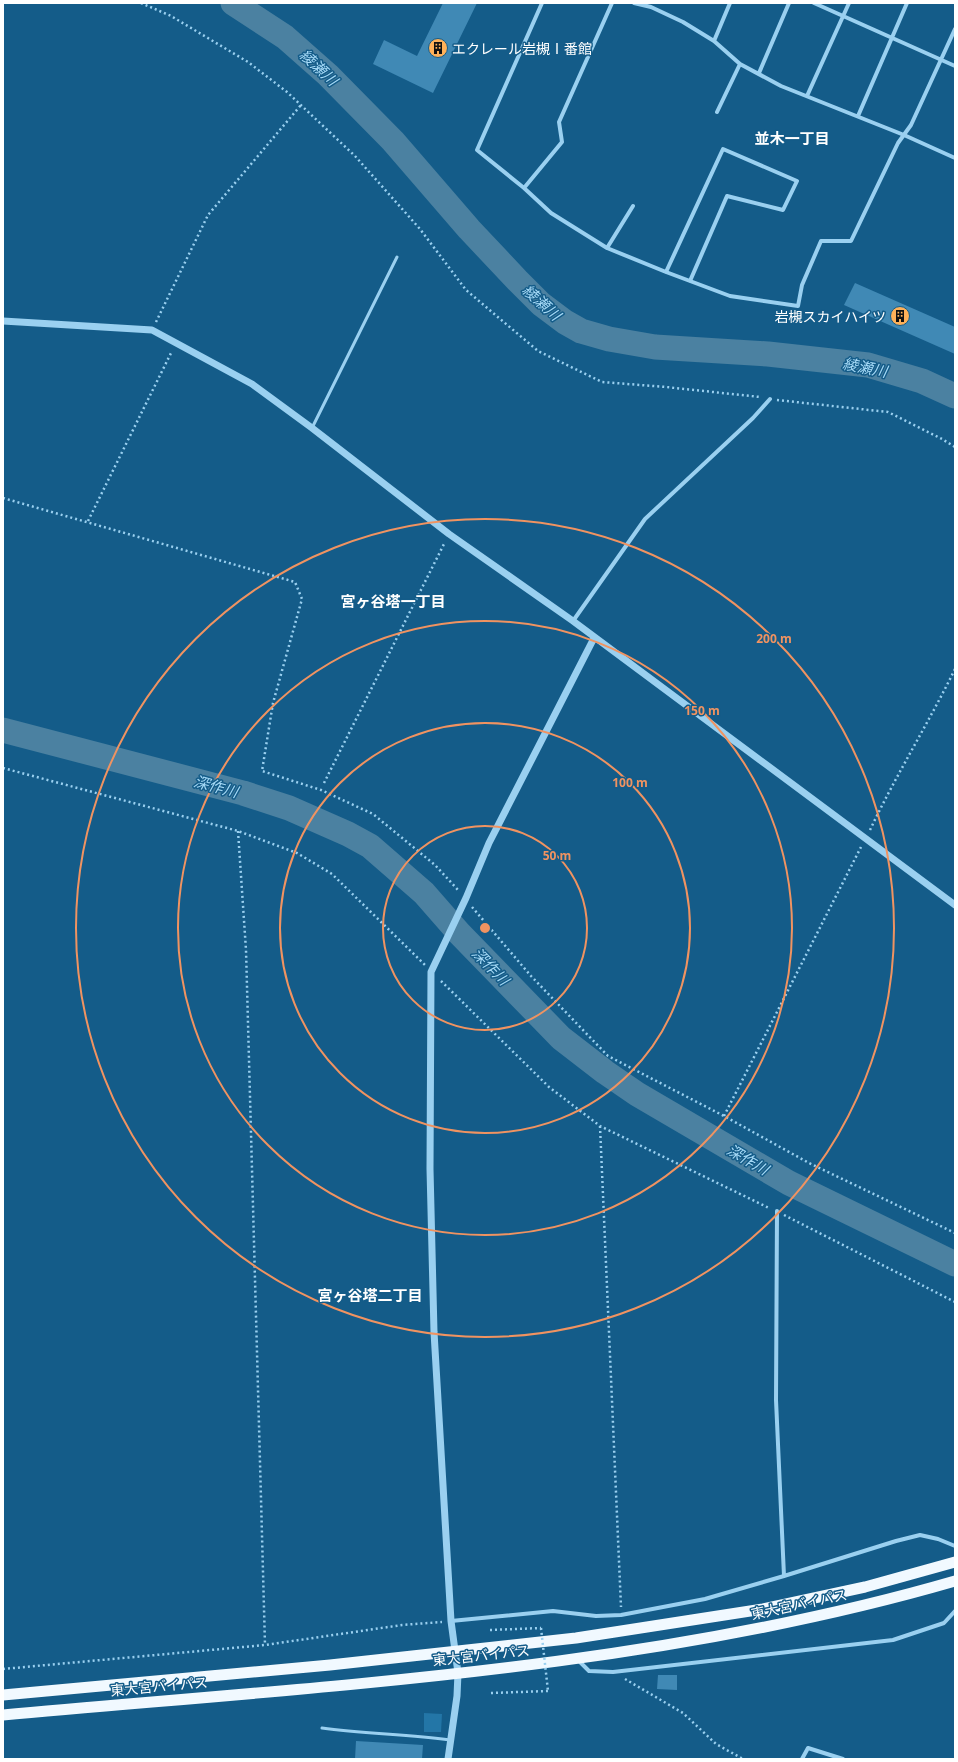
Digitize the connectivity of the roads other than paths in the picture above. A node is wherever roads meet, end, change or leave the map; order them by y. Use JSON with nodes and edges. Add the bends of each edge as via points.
{"nodes":[{"id":1,"x":542,"y":3,"type":"edge"},
{"id":2,"x":612,"y":3,"type":"edge"},
{"id":3,"x":634,"y":3,"type":"edge"},
{"id":4,"x":730,"y":3,"type":"edge"},
{"id":5,"x":789,"y":3,"type":"edge"},
{"id":6,"x":814,"y":3,"type":"edge"},
{"id":7,"x":849,"y":3,"type":"edge"},
{"id":8,"x":907,"y":3,"type":"edge"},
{"id":9,"x":651,"y":5,"type":"edge"},
{"id":10,"x":843,"y":16,"type":"junction"},
{"id":11,"x":955,"y":29,"type":"edge"},
{"id":12,"x":892,"y":38,"type":"junction"},
{"id":13,"x":714,"y":41,"type":"junction"},
{"id":14,"x":941,"y":59,"type":"junction"},
{"id":15,"x":740,"y":64,"type":"junction"},
{"id":16,"x":955,"y":66,"type":"edge"},
{"id":17,"x":758,"y":74,"type":"junction"},
{"id":18,"x":807,"y":96,"type":"junction"},
{"id":19,"x":717,"y":112,"type":"dead end"},
{"id":20,"x":858,"y":116,"type":"junction"},
{"id":21,"x":904,"y":135,"type":"junction"},
{"id":22,"x":955,"y":158,"type":"edge"},
{"id":23,"x":524,"y":188,"type":"junction"},
{"id":24,"x":633,"y":206,"type":"dead end"},
{"id":25,"x":607,"y":248,"type":"junction"},
{"id":26,"x":398,"y":256,"type":"dead end"},
{"id":27,"x":666,"y":272,"type":"junction"},
{"id":28,"x":690,"y":281,"type":"junction"},
{"id":29,"x":3,"y":321,"type":"edge"},
{"id":30,"x":770,"y":399,"type":"road end"},
{"id":31,"x":312,"y":428,"type":"junction"},
{"id":32,"x":573,"y":621,"type":"junction"},
{"id":33,"x":594,"y":638,"type":"junction"},
{"id":34,"x":955,"y":905,"type":"edge"},
{"id":35,"x":777,"y":1211,"type":"road end"},
{"id":36,"x":955,"y":1546,"type":"edge"},
{"id":37,"x":955,"y":1562,"type":"edge"},
{"id":38,"x":784,"y":1576,"type":"junction"},
{"id":39,"x":955,"y":1581,"type":"edge"},
{"id":40,"x":955,"y":1611,"type":"edge"},
{"id":41,"x":451,"y":1621,"type":"junction"},
{"id":42,"x":456,"y":1652,"type":"junction"},
{"id":43,"x":577,"y":1659,"type":"junction"},
{"id":44,"x":458,"y":1673,"type":"junction"},
{"id":45,"x":3,"y":1695,"type":"edge"},
{"id":46,"x":3,"y":1715,"type":"edge"},
{"id":47,"x":322,"y":1728,"type":"dead end"},
{"id":48,"x":452,"y":1740,"type":"junction"},
{"id":49,"x":448,"y":1759,"type":"edge"},
{"id":50,"x":802,"y":1759,"type":"edge"},
{"id":51,"x":843,"y":1759,"type":"edge"}],
"edges":[{"from":1,"to":23,"type":"street","via":[[477,150]]},
{"from":2,"to":23,"type":"street","via":[[559,122],[562,142]]},
{"from":3,"to":9,"type":"street"},
{"from":4,"to":13,"type":"street"},
{"from":5,"to":17,"type":"street"},
{"from":6,"to":10,"type":"street"},
{"from":7,"to":10,"type":"street"},
{"from":8,"to":12,"type":"street"},
{"from":9,"to":13,"type":"street"},
{"from":10,"to":12,"type":"street"},
{"from":10,"to":18,"type":"street"},
{"from":11,"to":14,"type":"street"},
{"from":12,"to":14,"type":"street"},
{"from":12,"to":20,"type":"street"},
{"from":13,"to":15,"type":"street"},
{"from":14,"to":16,"type":"street"},
{"from":14,"to":21,"type":"street"},
{"from":15,"to":17,"type":"street"},
{"from":15,"to":19,"type":"street"},
{"from":17,"to":18,"type":"street"},
{"from":18,"to":20,"type":"street"},
{"from":20,"to":21,"type":"street"},
{"from":21,"to":22,"type":"street"},
{"from":21,"to":28,"type":"street","via":[[851,241],[821,241],[802,285],[798,306],[730,296]]},
{"from":23,"to":25,"type":"street","via":[[551,213]]},
{"from":24,"to":25,"type":"street"},
{"from":25,"to":27,"type":"street"},
{"from":26,"to":31,"type":"lane"},
{"from":27,"to":28,"type":"street"},
{"from":27,"to":28,"type":"street","via":[[723,149],[797,181],[783,210],[727,196]]},
{"from":29,"to":31,"type":"street","via":[[152,330],[252,384]]},
{"from":30,"to":32,"type":"street","via":[[754,418],[645,519]]},
{"from":31,"to":32,"type":"street","via":[[449,534]]},
{"from":32,"to":33,"type":"street"},
{"from":33,"to":34,"type":"street"},
{"from":33,"to":41,"type":"street","via":[[488,843],[466,898],[431,972],[430,1169],[434,1332]]},
{"from":35,"to":38,"type":"street","via":[[776,1400]]},
{"from":36,"to":38,"type":"street","via":[[920,1535],[896,1540]]},
{"from":37,"to":42,"type":"highway","name":"東大宮バイパス","via":[[865,1587],[763,1609],[675,1624]]},
{"from":38,"to":41,"type":"street","via":[[705,1598],[621,1615],[596,1616],[553,1610]]},
{"from":39,"to":43,"type":"highway","name":"東大宮バイパス","via":[[866,1605],[767,1627]]},
{"from":40,"to":43,"type":"street","via":[[944,1623],[893,1640],[613,1672],[589,1671]]},
{"from":41,"to":42,"type":"street"},
{"from":42,"to":44,"type":"street"},
{"from":42,"to":45,"type":"highway","name":"東大宮バイパス"},
{"from":43,"to":44,"type":"highway","name":"東大宮バイパス"},
{"from":44,"to":46,"type":"highway","name":"東大宮バイパス"},
{"from":44,"to":48,"type":"street"},
{"from":47,"to":48,"type":"lane"},
{"from":48,"to":49,"type":"street"},
{"from":50,"to":51,"type":"street","via":[[808,1748]]}]}
